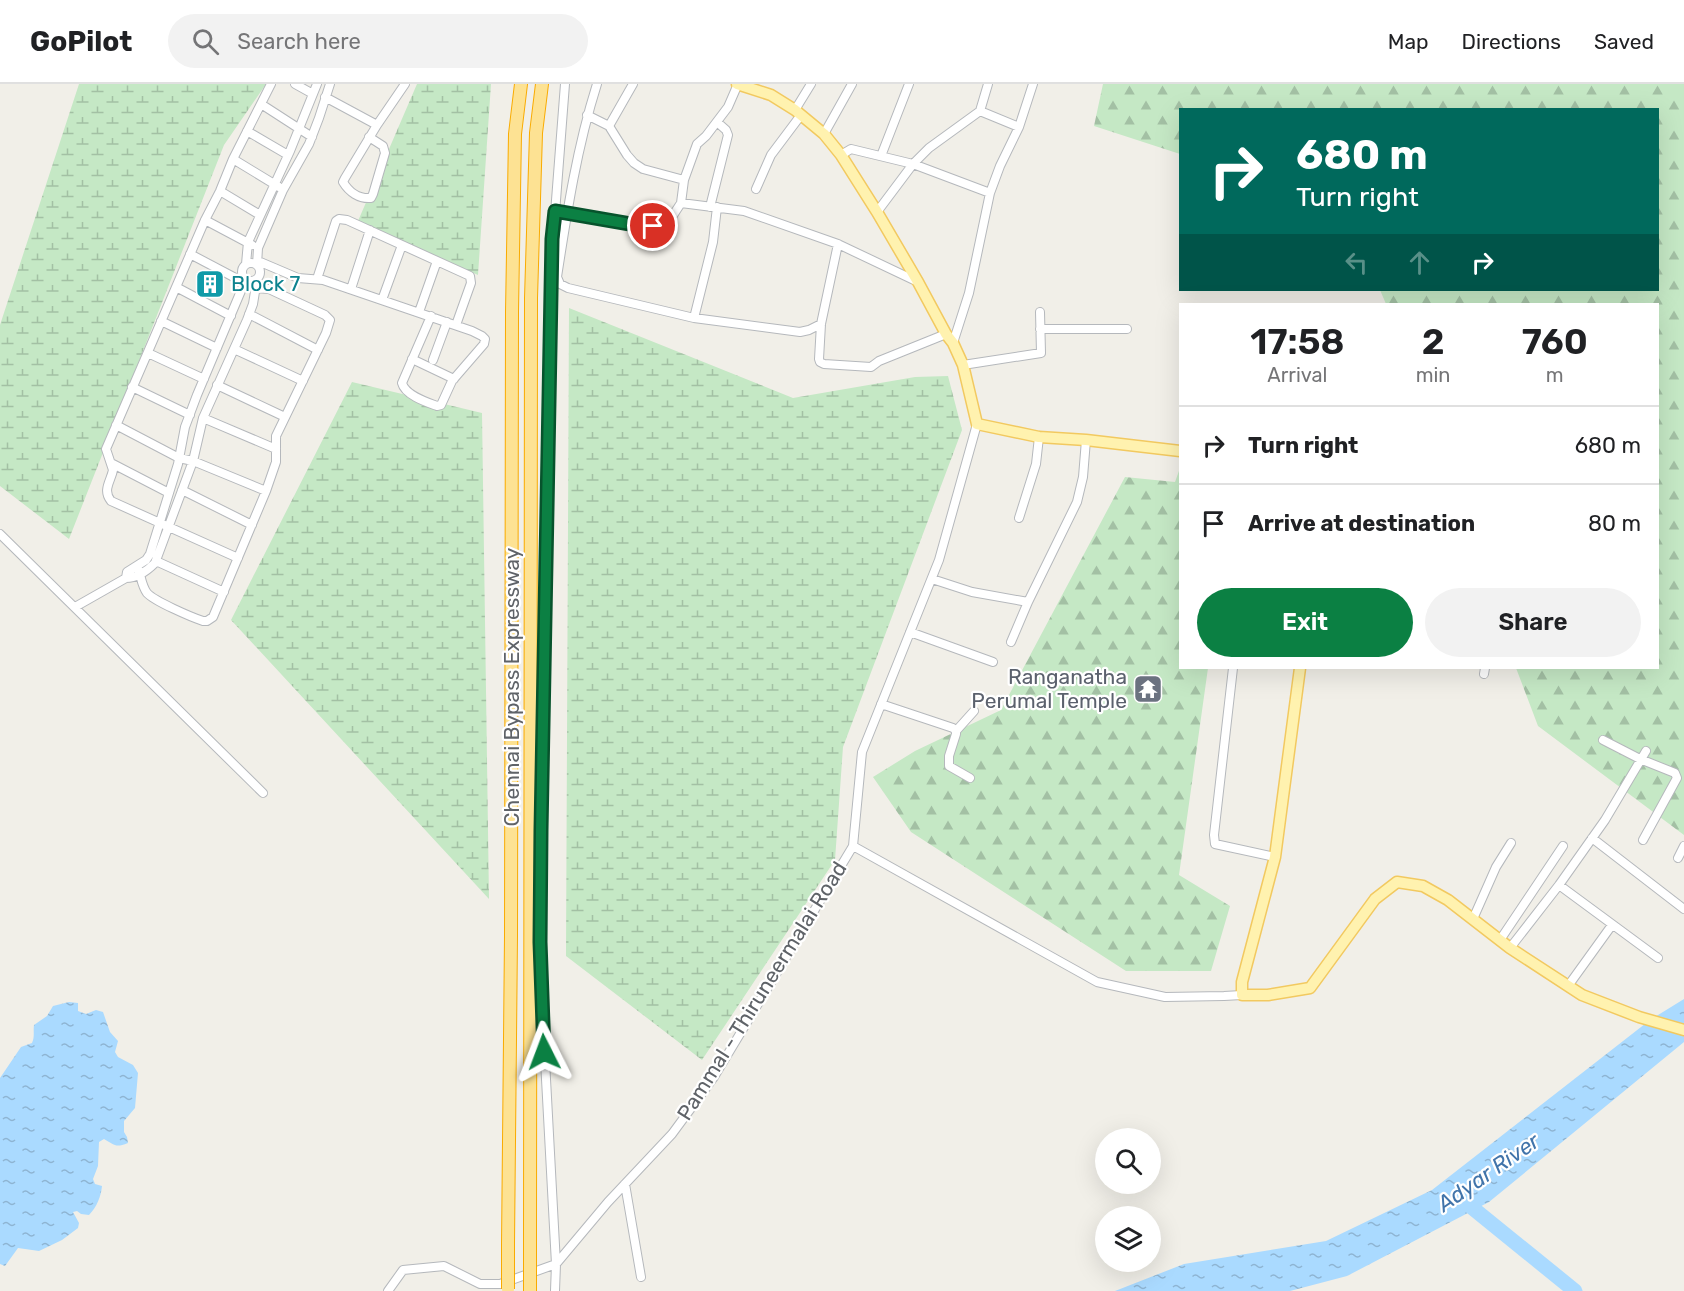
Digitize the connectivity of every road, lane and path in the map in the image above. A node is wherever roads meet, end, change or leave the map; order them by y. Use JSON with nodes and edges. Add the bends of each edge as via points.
{"nodes":[{"id":1,"x":271,"y":84,"type":"edge"},
{"id":2,"x":295,"y":84,"type":"edge"},
{"id":3,"x":317,"y":84,"type":"edge"},
{"id":4,"x":330,"y":84,"type":"edge"},
{"id":5,"x":405,"y":84,"type":"edge"},
{"id":6,"x":521,"y":84,"type":"edge"},
{"id":7,"x":542,"y":84,"type":"edge"},
{"id":8,"x":565,"y":84,"type":"edge"},
{"id":9,"x":597,"y":84,"type":"edge"},
{"id":10,"x":633,"y":84,"type":"edge"},
{"id":11,"x":738,"y":84,"type":"edge"},
{"id":12,"x":811,"y":84,"type":"edge"},
{"id":13,"x":852,"y":84,"type":"edge"},
{"id":14,"x":909,"y":84,"type":"edge"},
{"id":15,"x":988,"y":84,"type":"edge"},
{"id":16,"x":1033,"y":84,"type":"edge"},
{"id":17,"x":313,"y":94,"type":"junction"},
{"id":18,"x":325,"y":97,"type":"junction"},
{"id":19,"x":261,"y":104,"type":"junction"},
{"id":20,"x":980,"y":111,"type":"junction"},
{"id":21,"x":798,"y":113,"type":"junction"},
{"id":22,"x":587,"y":115,"type":"junction"},
{"id":23,"x":717,"y":122,"type":"junction"},
{"id":24,"x":377,"y":125,"type":"junction"},
{"id":25,"x":609,"y":126,"type":"junction"},
{"id":26,"x":1019,"y":127,"type":"junction"},
{"id":27,"x":299,"y":129,"type":"junction"},
{"id":28,"x":247,"y":131,"type":"junction"},
{"id":29,"x":824,"y":134,"type":"junction"},
{"id":30,"x":312,"y":137,"type":"junction"},
{"id":31,"x":369,"y":137,"type":"junction"},
{"id":32,"x":288,"y":155,"type":"junction"},
{"id":33,"x":841,"y":155,"type":"junction"},
{"id":34,"x":881,"y":156,"type":"junction"},
{"id":35,"x":233,"y":159,"type":"junction"},
{"id":36,"x":913,"y":164,"type":"junction"},
{"id":37,"x":684,"y":180,"type":"junction"},
{"id":38,"x":274,"y":184,"type":"junction"},
{"id":39,"x":756,"y":189,"type":"dead end"},
{"id":40,"x":283,"y":190,"type":"junction"},
{"id":41,"x":220,"y":191,"type":"junction"},
{"id":42,"x":990,"y":193,"type":"junction"},
{"id":43,"x":681,"y":203,"type":"junction"},
{"id":44,"x":713,"y":207,"type":"junction"},
{"id":45,"x":555,"y":211,"type":"junction"},
{"id":46,"x":877,"y":212,"type":"junction"},
{"id":47,"x":567,"y":213,"type":"junction"},
{"id":48,"x":260,"y":215,"type":"junction"},
{"id":49,"x":205,"y":220,"type":"junction"},
{"id":50,"x":370,"y":230,"type":"junction"},
{"id":51,"x":248,"y":242,"type":"junction"},
{"id":52,"x":838,"y":243,"type":"junction"},
{"id":53,"x":402,"y":245,"type":"junction"},
{"id":54,"x":258,"y":248,"type":"junction"},
{"id":55,"x":190,"y":254,"type":"junction"},
{"id":56,"x":437,"y":261,"type":"junction"},
{"id":57,"x":257,"y":263,"type":"junction"},
{"id":58,"x":246,"y":264,"type":"junction"},
{"id":59,"x":317,"y":279,"type":"junction"},
{"id":60,"x":245,"y":281,"type":"junction"},
{"id":61,"x":918,"y":282,"type":"junction"},
{"id":62,"x":256,"y":283,"type":"junction"},
{"id":63,"x":176,"y":287,"type":"junction"},
{"id":64,"x":351,"y":289,"type":"junction"},
{"id":65,"x":382,"y":300,"type":"junction"},
{"id":66,"x":419,"y":312,"type":"junction"},
{"id":67,"x":1040,"y":312,"type":"dead end"},
{"id":68,"x":249,"y":314,"type":"junction"},
{"id":69,"x":231,"y":316,"type":"junction"},
{"id":70,"x":431,"y":316,"type":"junction"},
{"id":71,"x":694,"y":318,"type":"junction"},
{"id":72,"x":161,"y":321,"type":"junction"},
{"id":73,"x":452,"y":324,"type":"junction"},
{"id":74,"x":821,"y":324,"type":"junction"},
{"id":75,"x":1040,"y":329,"type":"junction"},
{"id":76,"x":1127,"y":329,"type":"dead end"},
{"id":77,"x":949,"y":338,"type":"junction"},
{"id":78,"x":217,"y":348,"type":"junction"},
{"id":79,"x":234,"y":349,"type":"junction"},
{"id":80,"x":318,"y":350,"type":"junction"},
{"id":81,"x":148,"y":353,"type":"junction"},
{"id":82,"x":412,"y":359,"type":"junction"},
{"id":83,"x":433,"y":360,"type":"dead end"},
{"id":84,"x":963,"y":366,"type":"junction"},
{"id":85,"x":454,"y":378,"type":"junction"},
{"id":86,"x":204,"y":379,"type":"junction"},
{"id":87,"x":303,"y":381,"type":"junction"},
{"id":88,"x":217,"y":385,"type":"junction"},
{"id":89,"x":132,"y":387,"type":"junction"},
{"id":90,"x":199,"y":389,"type":"junction"},
{"id":91,"x":213,"y":396,"type":"junction"},
{"id":92,"x":190,"y":415,"type":"junction"},
{"id":93,"x":285,"y":417,"type":"junction"},
{"id":94,"x":203,"y":418,"type":"junction"},
{"id":95,"x":977,"y":424,"type":"junction"},
{"id":96,"x":116,"y":425,"type":"junction"},
{"id":97,"x":1039,"y":437,"type":"junction"},
{"id":98,"x":1086,"y":440,"type":"junction"},
{"id":99,"x":276,"y":449,"type":"junction"},
{"id":100,"x":1179,"y":451,"type":"edge"},
{"id":101,"x":179,"y":458,"type":"junction"},
{"id":102,"x":193,"y":461,"type":"junction"},
{"id":103,"x":113,"y":464,"type":"junction"},
{"id":104,"x":182,"y":490,"type":"junction"},
{"id":105,"x":266,"y":491,"type":"junction"},
{"id":106,"x":169,"y":493,"type":"junction"},
{"id":107,"x":1019,"y":518,"type":"dead end"},
{"id":108,"x":159,"y":523,"type":"junction"},
{"id":109,"x":252,"y":525,"type":"junction"},
{"id":110,"x":169,"y":527,"type":"junction"},
{"id":111,"x":0,"y":534,"type":"edge"},
{"id":112,"x":238,"y":558,"type":"junction"},
{"id":113,"x":156,"y":561,"type":"junction"},
{"id":114,"x":139,"y":570,"type":"junction"},
{"id":115,"x":932,"y":579,"type":"junction"},
{"id":116,"x":224,"y":592,"type":"junction"},
{"id":117,"x":1028,"y":602,"type":"junction"},
{"id":118,"x":75,"y":607,"type":"junction"},
{"id":119,"x":910,"y":632,"type":"junction"},
{"id":120,"x":1011,"y":642,"type":"dead end"},
{"id":121,"x":993,"y":662,"type":"dead end"},
{"id":122,"x":1233,"y":669,"type":"edge"},
{"id":123,"x":1300,"y":669,"type":"edge"},
{"id":124,"x":881,"y":705,"type":"junction"},
{"id":125,"x":974,"y":711,"type":"dead end"},
{"id":126,"x":956,"y":731,"type":"junction"},
{"id":127,"x":1604,"y":740,"type":"dead end"},
{"id":128,"x":1643,"y":755,"type":"junction"},
{"id":129,"x":970,"y":778,"type":"dead end"},
{"id":130,"x":263,"y":794,"type":"dead end"},
{"id":131,"x":1592,"y":838,"type":"junction"},
{"id":132,"x":1643,"y":840,"type":"dead end"},
{"id":133,"x":1511,"y":843,"type":"dead end"},
{"id":134,"x":853,"y":846,"type":"junction"},
{"id":135,"x":1563,"y":846,"type":"dead end"},
{"id":136,"x":1275,"y":857,"type":"junction"},
{"id":137,"x":1559,"y":885,"type":"junction"},
{"id":138,"x":1684,"y":909,"type":"edge"},
{"id":139,"x":1473,"y":919,"type":"junction"},
{"id":140,"x":1612,"y":925,"type":"junction"},
{"id":141,"x":536,"y":939,"type":"junction"},
{"id":142,"x":1500,"y":940,"type":"junction"},
{"id":143,"x":1510,"y":948,"type":"junction"},
{"id":144,"x":1658,"y":958,"type":"dead end"},
{"id":145,"x":1568,"y":986,"type":"junction"},
{"id":146,"x":1242,"y":995,"type":"junction"},
{"id":147,"x":536,"y":1004,"type":"junction"},
{"id":148,"x":1684,"y":1030,"type":"edge"},
{"id":149,"x":625,"y":1184,"type":"junction"},
{"id":150,"x":556,"y":1264,"type":"junction"},
{"id":151,"x":641,"y":1277,"type":"dead end"},
{"id":152,"x":508,"y":1290,"type":"edge"},
{"id":153,"x":388,"y":1291,"type":"edge"},
{"id":154,"x":530,"y":1291,"type":"edge"},
{"id":155,"x":555,"y":1291,"type":"edge"}],
"edges":[{"from":1,"to":19,"type":"street"},
{"from":2,"to":17,"type":"street"},
{"from":3,"to":17,"type":"street"},
{"from":4,"to":18,"type":"street"},
{"from":5,"to":24,"type":"street"},
{"from":6,"to":152,"type":"highway","name":"Chennai Bypass Expressway","bridge":true,"via":[[514,134],[512,312]]},
{"from":7,"to":141,"type":"highway","name":"Chennai Bypass Expressway","via":[[536,133],[531,298]]},
{"from":8,"to":45,"type":"street"},
{"from":9,"to":22,"type":"street"},
{"from":10,"to":25,"type":"street"},
{"from":11,"to":21,"type":"main road","via":[[771,95]]},
{"from":11,"to":23,"type":"street"},
{"from":12,"to":21,"type":"street"},
{"from":13,"to":29,"type":"street"},
{"from":14,"to":34,"type":"street"},
{"from":15,"to":20,"type":"street"},
{"from":16,"to":26,"type":"street"},
{"from":17,"to":27,"type":"street"},
{"from":18,"to":24,"type":"street"},
{"from":18,"to":30,"type":"street"},
{"from":19,"to":27,"type":"street"},
{"from":19,"to":28,"type":"street"},
{"from":20,"to":26,"type":"street"},
{"from":20,"to":36,"type":"street"},
{"from":21,"to":29,"type":"main road"},
{"from":21,"to":39,"type":"street","via":[[771,155]]},
{"from":22,"to":25,"type":"street"},
{"from":22,"to":47,"type":"street"},
{"from":23,"to":37,"type":"street","via":[[697,144]]},
{"from":23,"to":44,"type":"street","via":[[728,135]]},
{"from":24,"to":31,"type":"street"},
{"from":25,"to":37,"type":"street","via":[[634,164]]},
{"from":26,"to":42,"type":"street"},
{"from":27,"to":30,"type":"street"},
{"from":27,"to":32,"type":"street"},
{"from":28,"to":32,"type":"street"},
{"from":28,"to":35,"type":"street"},
{"from":29,"to":33,"type":"main road"},
{"from":30,"to":40,"type":"street"},
{"from":31,"to":31,"type":"street","via":[[344,182],[348,190],[362,198],[371,198],[385,153],[383,146]]},
{"from":32,"to":38,"type":"street"},
{"from":33,"to":34,"type":"street","via":[[851,149]]},
{"from":33,"to":46,"type":"main road"},
{"from":34,"to":36,"type":"street"},
{"from":35,"to":38,"type":"street"},
{"from":35,"to":41,"type":"street"},
{"from":36,"to":42,"type":"street"},
{"from":36,"to":46,"type":"street"},
{"from":37,"to":43,"type":"street"},
{"from":38,"to":40,"type":"street"},
{"from":38,"to":48,"type":"street"},
{"from":40,"to":54,"type":"street"},
{"from":41,"to":48,"type":"street"},
{"from":41,"to":49,"type":"street"},
{"from":42,"to":77,"type":"street","via":[[969,293]]},
{"from":43,"to":44,"type":"street"},
{"from":43,"to":47,"type":"street","via":[[670,220],[653,226]]},
{"from":44,"to":52,"type":"street","via":[[744,211]]},
{"from":44,"to":71,"type":"street","via":[[712,242]]},
{"from":45,"to":47,"type":"street"},
{"from":45,"to":141,"type":"street"},
{"from":46,"to":61,"type":"main road"},
{"from":47,"to":71,"type":"street","via":[[557,277],[560,284]]},
{"from":48,"to":51,"type":"street"},
{"from":49,"to":51,"type":"street"},
{"from":49,"to":55,"type":"street"},
{"from":50,"to":53,"type":"street"},
{"from":50,"to":59,"type":"street","via":[[347,220],[336,221]]},
{"from":50,"to":64,"type":"street"},
{"from":51,"to":54,"type":"street"},
{"from":51,"to":58,"type":"street"},
{"from":52,"to":61,"type":"street"},
{"from":52,"to":74,"type":"street"},
{"from":53,"to":56,"type":"street"},
{"from":53,"to":65,"type":"street"},
{"from":54,"to":57,"type":"street"},
{"from":55,"to":60,"type":"street"},
{"from":55,"to":63,"type":"street"},
{"from":56,"to":66,"type":"street"},
{"from":56,"to":73,"type":"street","via":[[472,278]]},
{"from":57,"to":58,"type":"street"},
{"from":57,"to":59,"type":"street","via":[[304,280]]},
{"from":57,"to":62,"type":"street","via":[[260,270]]},
{"from":58,"to":60,"type":"street","via":[[242,272]]},
{"from":59,"to":64,"type":"street"},
{"from":60,"to":62,"type":"street"},
{"from":60,"to":69,"type":"street"},
{"from":61,"to":77,"type":"main road"},
{"from":62,"to":68,"type":"street"},
{"from":62,"to":80,"type":"street","via":[[329,317],[330,325]]},
{"from":63,"to":69,"type":"street"},
{"from":63,"to":72,"type":"street"},
{"from":64,"to":65,"type":"street"},
{"from":65,"to":66,"type":"street"},
{"from":66,"to":70,"type":"street"},
{"from":67,"to":75,"type":"street"},
{"from":68,"to":79,"type":"street"},
{"from":68,"to":80,"type":"street"},
{"from":69,"to":78,"type":"street"},
{"from":70,"to":73,"type":"street"},
{"from":70,"to":82,"type":"street"},
{"from":71,"to":74,"type":"street","via":[[800,332]]},
{"from":72,"to":78,"type":"street"},
{"from":72,"to":81,"type":"street"},
{"from":73,"to":83,"type":"street"},
{"from":73,"to":85,"type":"street","via":[[485,339]]},
{"from":74,"to":77,"type":"street","via":[[819,359],[824,364],[871,367]]},
{"from":75,"to":76,"type":"street"},
{"from":75,"to":84,"type":"street","via":[[1041,353]]},
{"from":77,"to":84,"type":"main road"},
{"from":78,"to":86,"type":"street"},
{"from":79,"to":87,"type":"street"},
{"from":79,"to":88,"type":"street"},
{"from":80,"to":87,"type":"street"},
{"from":81,"to":86,"type":"street"},
{"from":81,"to":89,"type":"street"},
{"from":82,"to":85,"type":"street"},
{"from":82,"to":85,"type":"street","via":[[402,386],[433,405],[441,405]]},
{"from":84,"to":95,"type":"main road"},
{"from":86,"to":90,"type":"street"},
{"from":87,"to":93,"type":"street"},
{"from":88,"to":91,"type":"street"},
{"from":88,"to":93,"type":"street"},
{"from":89,"to":92,"type":"street"},
{"from":89,"to":96,"type":"street"},
{"from":90,"to":91,"type":"street"},
{"from":90,"to":92,"type":"street"},
{"from":91,"to":94,"type":"street"},
{"from":92,"to":101,"type":"street"},
{"from":93,"to":99,"type":"street","via":[[276,436]]},
{"from":94,"to":99,"type":"street"},
{"from":94,"to":102,"type":"street"},
{"from":95,"to":97,"type":"main road"},
{"from":95,"to":115,"type":"street"},
{"from":96,"to":101,"type":"street"},
{"from":96,"to":103,"type":"street","via":[[106,448]]},
{"from":97,"to":98,"type":"main road"},
{"from":97,"to":107,"type":"street","via":[[1036,464]]},
{"from":98,"to":100,"type":"main road"},
{"from":98,"to":117,"type":"street","via":[[1077,502]]},
{"from":99,"to":105,"type":"street","via":[[276,462]]},
{"from":101,"to":102,"type":"street"},
{"from":101,"to":106,"type":"street"},
{"from":102,"to":104,"type":"street"},
{"from":102,"to":105,"type":"street"},
{"from":103,"to":106,"type":"street"},
{"from":103,"to":108,"type":"street","via":[[107,486],[109,499]]},
{"from":104,"to":109,"type":"street"},
{"from":104,"to":110,"type":"street"},
{"from":105,"to":109,"type":"street"},
{"from":106,"to":108,"type":"street"},
{"from":108,"to":110,"type":"street"},
{"from":108,"to":114,"type":"street","via":[[148,558]]},
{"from":109,"to":112,"type":"street"},
{"from":110,"to":112,"type":"street"},
{"from":110,"to":113,"type":"street"},
{"from":111,"to":118,"type":"street"},
{"from":112,"to":116,"type":"street"},
{"from":113,"to":114,"type":"street","via":[[149,569]]},
{"from":113,"to":116,"type":"street"},
{"from":114,"to":116,"type":"street","via":[[144,589],[152,598],[202,621],[213,617]]},
{"from":114,"to":118,"type":"street","via":[[127,572],[126,578]]},
{"from":115,"to":117,"type":"street","via":[[972,592]]},
{"from":115,"to":119,"type":"street"},
{"from":117,"to":120,"type":"street"},
{"from":118,"to":130,"type":"street"},
{"from":119,"to":121,"type":"street"},
{"from":119,"to":124,"type":"street"},
{"from":122,"to":136,"type":"street","via":[[1215,843]]},
{"from":123,"to":136,"type":"main road"},
{"from":124,"to":126,"type":"street"},
{"from":124,"to":134,"type":"street","via":[[862,752]]},
{"from":125,"to":126,"type":"street"},
{"from":126,"to":129,"type":"street","via":[[949,766]]},
{"from":127,"to":128,"type":"street"},
{"from":128,"to":131,"type":"street"},
{"from":128,"to":132,"type":"street","via":[[1675,773],[1677,778]]},
{"from":131,"to":137,"type":"street"},
{"from":131,"to":138,"type":"street"},
{"from":133,"to":139,"type":"street"},
{"from":134,"to":146,"type":"street","via":[[1097,982],[1165,997]]},
{"from":134,"to":149,"type":"street","name":"Pammal - Thiruneermalai Road","via":[[714,1077],[672,1134]]},
{"from":135,"to":142,"type":"street"},
{"from":136,"to":146,"type":"main road","via":[[1242,982]]},
{"from":137,"to":140,"type":"street"},
{"from":137,"to":143,"type":"street"},
{"from":139,"to":142,"type":"main road"},
{"from":139,"to":146,"type":"main road","via":[[1423,886],[1397,882],[1375,899],[1310,988]]},
{"from":140,"to":144,"type":"street"},
{"from":140,"to":145,"type":"street"},
{"from":141,"to":147,"type":"highway","name":"Chennai Bypass Expressway"},
{"from":142,"to":143,"type":"main road"},
{"from":143,"to":145,"type":"main road"},
{"from":145,"to":148,"type":"main road","via":[[1639,1017]]},
{"from":147,"to":150,"type":"street"},
{"from":147,"to":154,"type":"highway","name":"Chennai Bypass Expressway","bridge":true},
{"from":149,"to":150,"type":"street","name":"Pammal - Thiruneermalai Road"},
{"from":149,"to":151,"type":"street"},
{"from":150,"to":153,"type":"street","name":"Pammal - Thiruneermalai Road","via":[[500,1284],[480,1284],[444,1266],[403,1270]]},
{"from":150,"to":155,"type":"street"}]}
